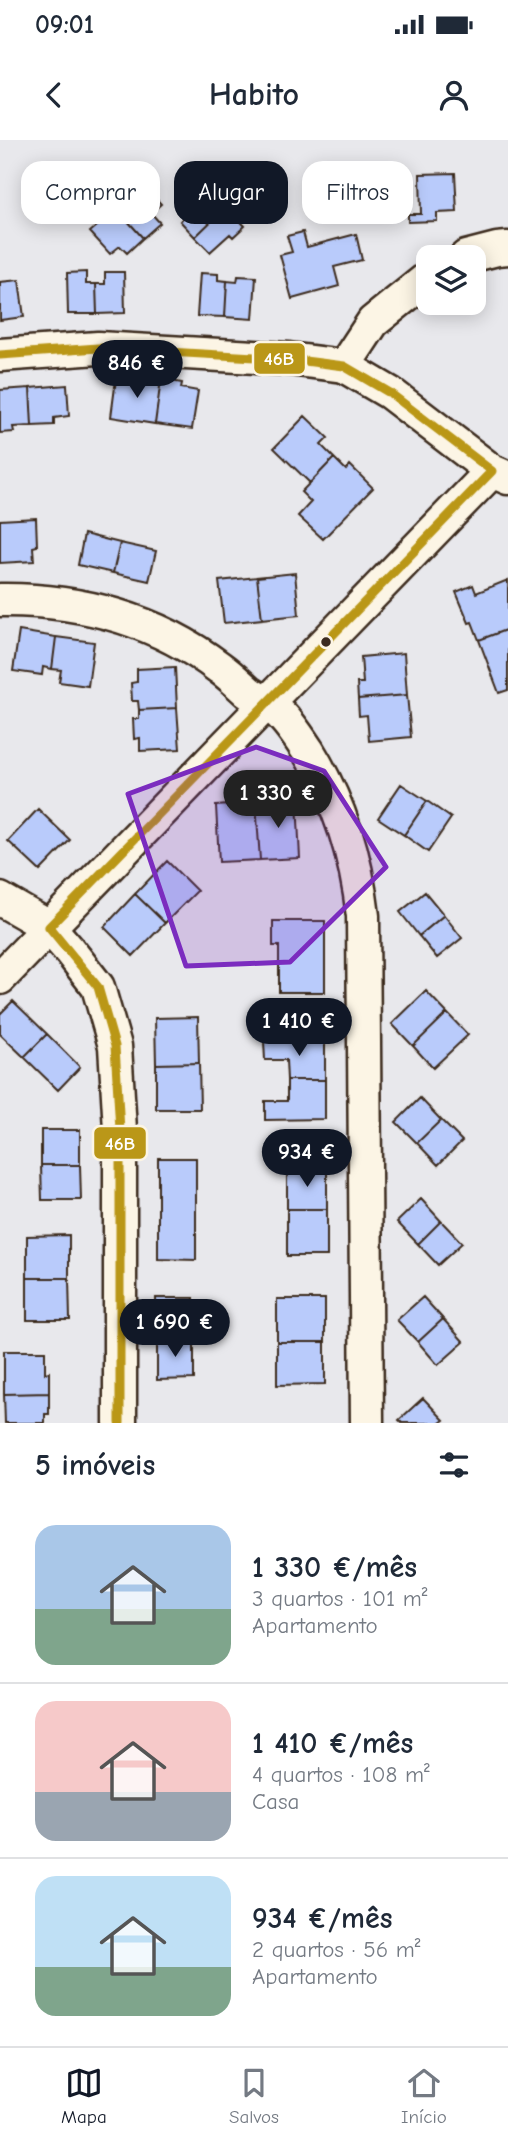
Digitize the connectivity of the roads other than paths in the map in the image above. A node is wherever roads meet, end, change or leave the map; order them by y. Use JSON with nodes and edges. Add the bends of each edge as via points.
{"nodes":[{"id":1,"x":508,"y":248,"type":"edge"},
{"id":2,"x":486,"y":252,"type":"edge"},
{"id":3,"x":416,"y":287,"type":"edge"},
{"id":4,"x":0,"y":355,"type":"edge"},
{"id":5,"x":344,"y":366,"type":"junction"},
{"id":6,"x":500,"y":475,"type":"edge"},
{"id":7,"x":0,"y":600,"type":"edge"},
{"id":8,"x":266,"y":704,"type":"junction"},
{"id":9,"x":0,"y":898,"type":"edge"},
{"id":10,"x":49,"y":927,"type":"junction"},
{"id":11,"x":0,"y":978,"type":"edge"},
{"id":12,"x":120,"y":1423,"type":"edge"},
{"id":13,"x":367,"y":1423,"type":"edge"}],
"edges":[{"from":1,"to":2,"type":"street"},
{"from":3,"to":5,"type":"street","via":[[373,322]]},
{"from":4,"to":5,"type":"street","via":[[98,348]]},
{"from":5,"to":6,"type":"street","via":[[390,393]]},
{"from":6,"to":8,"type":"street"},
{"from":7,"to":8,"type":"street","via":[[64,603],[130,619],[191,649]]},
{"from":8,"to":10,"type":"street"},
{"from":8,"to":13,"type":"street","via":[[279,712],[321,773],[338,807],[359,879],[364,954]]},
{"from":9,"to":10,"type":"street"},
{"from":10,"to":11,"type":"street"},
{"from":10,"to":12,"type":"street","via":[[97,987],[115,1046],[120,1130]]}]}
